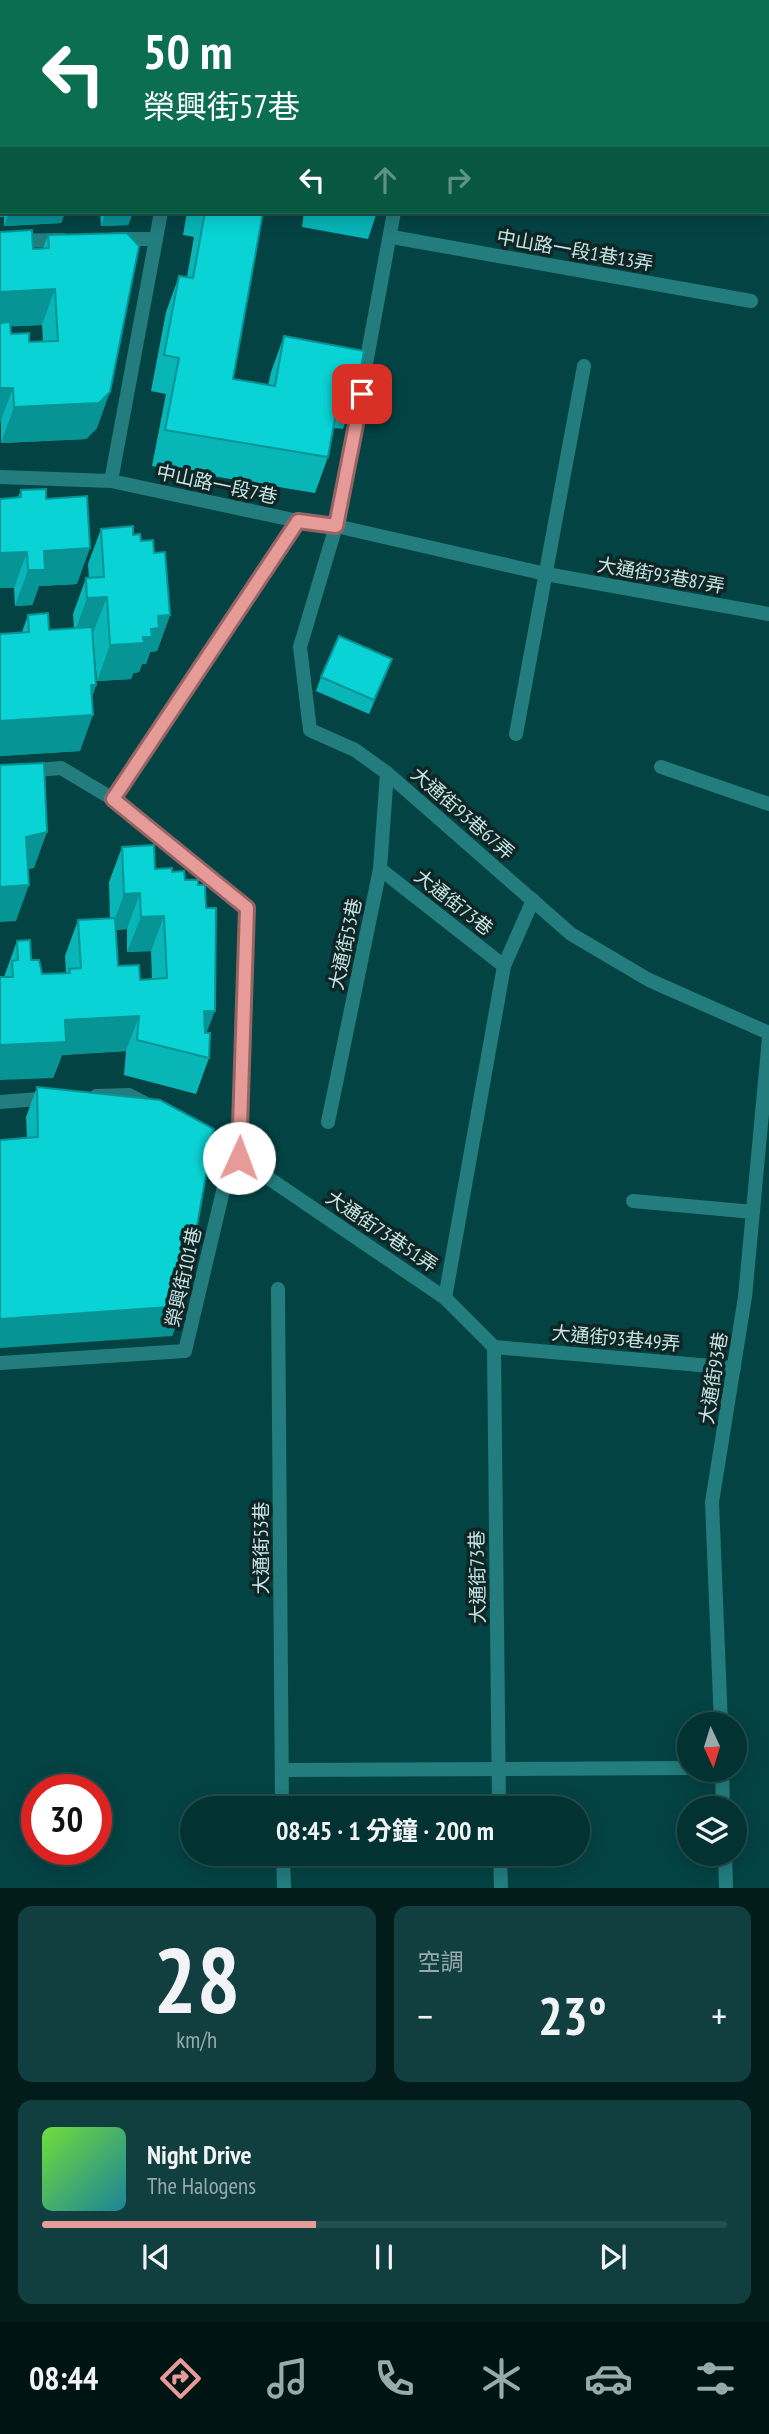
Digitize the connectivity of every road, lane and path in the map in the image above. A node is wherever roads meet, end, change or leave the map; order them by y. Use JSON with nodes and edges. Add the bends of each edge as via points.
{"nodes":[{"id":1,"x":161,"y":214,"type":"edge"},
{"id":2,"x":394,"y":214,"type":"edge"},
{"id":3,"x":392,"y":237,"type":"junction"},
{"id":4,"x":156,"y":239,"type":"junction"},
{"id":5,"x":78,"y":240,"type":"edge"},
{"id":6,"x":104,"y":240,"type":"edge"},
{"id":7,"x":0,"y":241,"type":"edge"},
{"id":8,"x":751,"y":301,"type":"dead end"},
{"id":9,"x":584,"y":366,"type":"dead end"},
{"id":10,"x":0,"y":477,"type":"edge"},
{"id":11,"x":111,"y":481,"type":"junction"},
{"id":12,"x":298,"y":521,"type":"junction"},
{"id":13,"x":336,"y":526,"type":"junction"},
{"id":14,"x":546,"y":574,"type":"junction"},
{"id":15,"x":769,"y":614,"type":"edge"},
{"id":16,"x":516,"y":734,"type":"dead end"},
{"id":17,"x":661,"y":767,"type":"dead end"},
{"id":18,"x":0,"y":773,"type":"edge"},
{"id":19,"x":387,"y":773,"type":"junction"},
{"id":20,"x":113,"y":799,"type":"junction"},
{"id":21,"x":769,"y":804,"type":"edge"},
{"id":22,"x":380,"y":869,"type":"junction"},
{"id":23,"x":533,"y":900,"type":"junction"},
{"id":24,"x":504,"y":966,"type":"junction"},
{"id":25,"x":769,"y":1035,"type":"edge"},
{"id":26,"x":0,"y":1102,"type":"edge"},
{"id":27,"x":163,"y":1114,"type":"edge"},
{"id":28,"x":328,"y":1122,"type":"dead end"},
{"id":29,"x":186,"y":1127,"type":"edge"},
{"id":30,"x":236,"y":1156,"type":"junction"},
{"id":31,"x":633,"y":1200,"type":"dead end"},
{"id":32,"x":753,"y":1212,"type":"junction"},
{"id":33,"x":278,"y":1289,"type":"dead end"},
{"id":34,"x":445,"y":1298,"type":"junction"},
{"id":35,"x":494,"y":1347,"type":"junction"},
{"id":36,"x":0,"y":1363,"type":"edge"},
{"id":37,"x":734,"y":1368,"type":"junction"},
{"id":38,"x":721,"y":1712,"type":"edge"},
{"id":39,"x":677,"y":1768,"type":"edge"},
{"id":40,"x":498,"y":1769,"type":"junction"},
{"id":41,"x":282,"y":1770,"type":"junction"},
{"id":42,"x":282,"y":1796,"type":"edge"},
{"id":43,"x":499,"y":1796,"type":"edge"},
{"id":44,"x":283,"y":1866,"type":"edge"},
{"id":45,"x":500,"y":1866,"type":"edge"},
{"id":46,"x":725,"y":1866,"type":"edge"},
{"id":47,"x":284,"y":1888,"type":"edge"},
{"id":48,"x":501,"y":1888,"type":"edge"},
{"id":49,"x":726,"y":1888,"type":"edge"}],
"edges":[{"from":1,"to":4,"type":"street"},
{"from":2,"to":3,"type":"street"},
{"from":3,"to":8,"type":"street","name":"中山路一段1巷13弄"},
{"from":3,"to":13,"type":"street"},
{"from":4,"to":6,"type":"street"},
{"from":4,"to":11,"type":"street"},
{"from":5,"to":7,"type":"street"},
{"from":9,"to":14,"type":"street"},
{"from":10,"to":11,"type":"street","name":"中山路一段7巷"},
{"from":11,"to":12,"type":"street","name":"中山路一段7巷"},
{"from":12,"to":13,"type":"street","name":"中山路一段7巷"},
{"from":12,"to":20,"type":"street"},
{"from":13,"to":14,"type":"street","name":"中山路一段7巷"},
{"from":13,"to":19,"type":"street","name":"大通街93巷67弄","via":[[300,648],[310,730],[355,750]]},
{"from":14,"to":15,"type":"street","name":"大通街93巷87弄"},
{"from":14,"to":16,"type":"street"},
{"from":17,"to":21,"type":"street"},
{"from":18,"to":20,"type":"street","via":[[61,768]]},
{"from":19,"to":22,"type":"street","name":"大通街53巷"},
{"from":19,"to":23,"type":"street","name":"大通街93巷67弄"},
{"from":20,"to":30,"type":"street","via":[[247,908]]},
{"from":22,"to":24,"type":"street","name":"大通街73巷"},
{"from":22,"to":28,"type":"street","name":"大通街53巷"},
{"from":23,"to":24,"type":"street","name":"大通街73巷"},
{"from":23,"to":25,"type":"street","name":"大通街93巷67弄","via":[[571,934],[649,980]]},
{"from":24,"to":34,"type":"street","name":"大通街73巷"},
{"from":25,"to":32,"type":"street","name":"大通街93巷"},
{"from":26,"to":27,"type":"street","via":[[129,1095]]},
{"from":29,"to":30,"type":"street","name":"大通街73巷51弄"},
{"from":30,"to":34,"type":"street","name":"大通街73巷51弄"},
{"from":30,"to":36,"type":"street","name":"榮興街101巷","via":[[185,1351]]},
{"from":31,"to":32,"type":"street"},
{"from":32,"to":37,"type":"street","name":"大通街93巷"},
{"from":33,"to":41,"type":"street","name":"大通街53巷"},
{"from":34,"to":35,"type":"street","name":"大通街73巷51弄"},
{"from":35,"to":37,"type":"street","name":"大通街93巷49弄"},
{"from":35,"to":40,"type":"street","name":"大通街73巷"},
{"from":37,"to":38,"type":"street","name":"大通街93巷","via":[[712,1502]]},
{"from":39,"to":40,"type":"street"},
{"from":40,"to":41,"type":"street"},
{"from":40,"to":43,"type":"street","name":"大通街73巷"},
{"from":41,"to":42,"type":"street","name":"大通街53巷"},
{"from":44,"to":47,"type":"street"},
{"from":45,"to":48,"type":"street"},
{"from":46,"to":49,"type":"street"}]}
